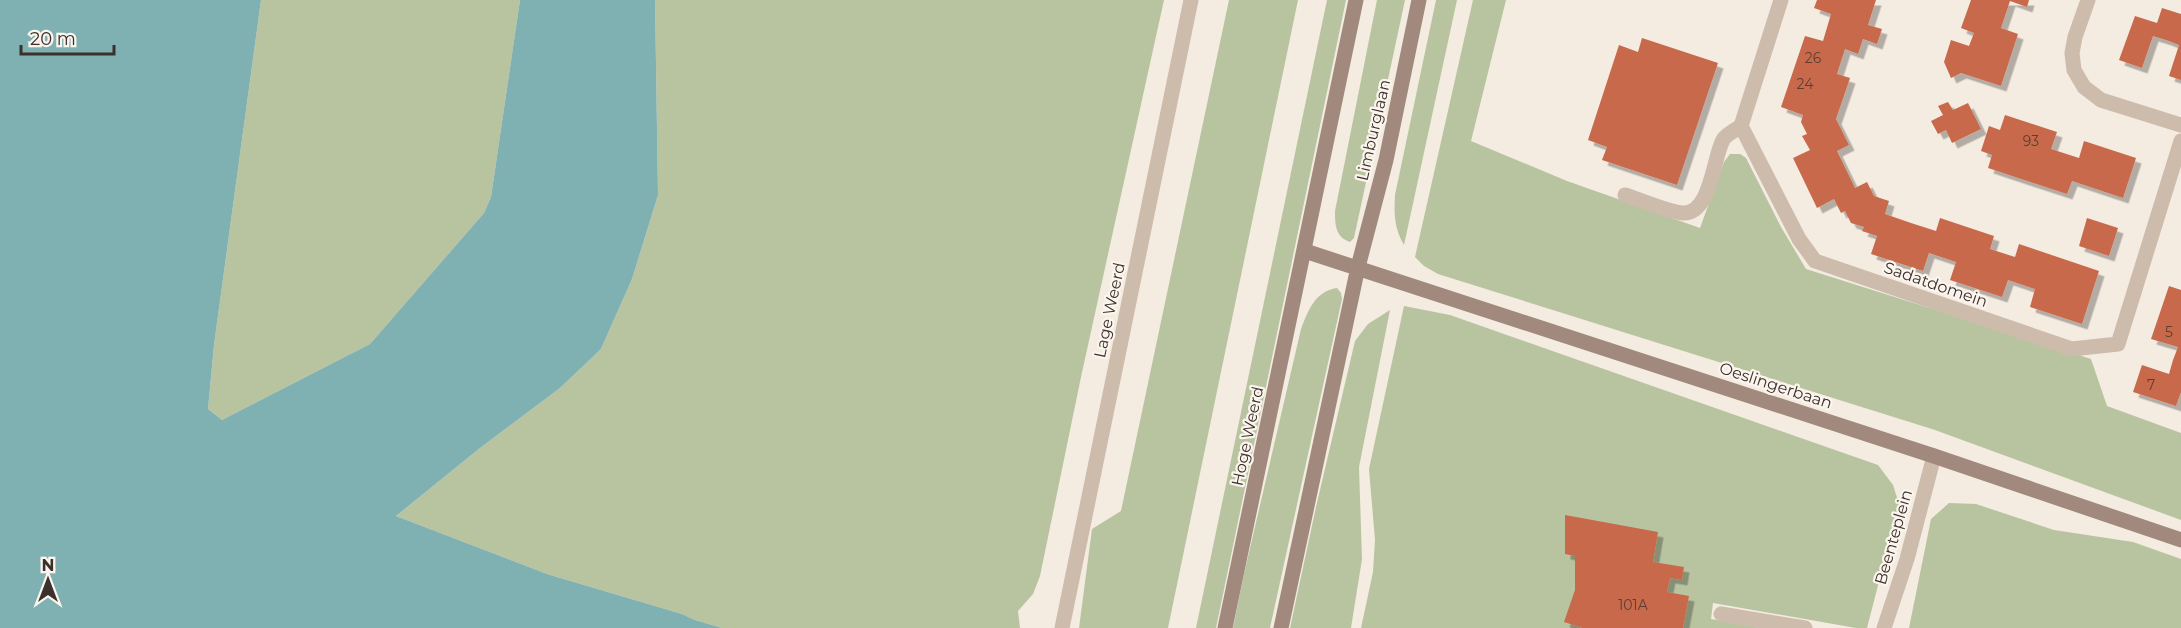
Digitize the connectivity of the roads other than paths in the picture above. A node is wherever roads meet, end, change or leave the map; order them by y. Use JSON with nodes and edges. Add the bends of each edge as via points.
{"nodes":[{"id":1,"x":1191,"y":0,"type":"edge"},
{"id":2,"x":1356,"y":0,"type":"edge"},
{"id":3,"x":1419,"y":0,"type":"edge"},
{"id":4,"x":1781,"y":0,"type":"edge"},
{"id":5,"x":2088,"y":0,"type":"edge"},
{"id":6,"x":2181,"y":124,"type":"edge"},
{"id":7,"x":1741,"y":126,"type":"junction"},
{"id":8,"x":2181,"y":141,"type":"edge"},
{"id":9,"x":1625,"y":195,"type":"dead end"},
{"id":10,"x":1305,"y":251,"type":"junction"},
{"id":11,"x":1358,"y":267,"type":"junction"},
{"id":12,"x":1934,"y":456,"type":"junction"},
{"id":13,"x":2181,"y":540,"type":"edge"},
{"id":14,"x":1721,"y":614,"type":"dead end"},
{"id":15,"x":1062,"y":628,"type":"edge"},
{"id":16,"x":1225,"y":628,"type":"edge"},
{"id":17,"x":1281,"y":628,"type":"edge"},
{"id":18,"x":1805,"y":628,"type":"edge"},
{"id":19,"x":1884,"y":628,"type":"edge"}],
"edges":[{"from":1,"to":15,"type":"street","name":"Lage Weerd"},
{"from":2,"to":10,"type":"main road"},
{"from":3,"to":11,"type":"main road","name":"Limburglaan","via":[[1386,159]]},
{"from":4,"to":7,"type":"street"},
{"from":5,"to":6,"type":"street","via":[[2072,53],[2074,70],[2084,87],[2101,100]]},
{"from":7,"to":8,"type":"street","name":"Sadatdomein","via":[[1815,261],[2072,350],[2118,344]]},
{"from":7,"to":9,"type":"street","via":[[1724,138],[1707,192],[1694,210],[1684,213]]},
{"from":10,"to":11,"type":"main road","name":"Oeslingerbaan"},
{"from":10,"to":16,"type":"main road","name":"Hoge Weerd"},
{"from":11,"to":12,"type":"main road","name":"Oeslingerbaan"},
{"from":11,"to":17,"type":"main road"},
{"from":12,"to":13,"type":"main road","name":"Oeslingerbaan"},
{"from":12,"to":19,"type":"street","name":"Beenteplein"},
{"from":14,"to":18,"type":"street"}]}
